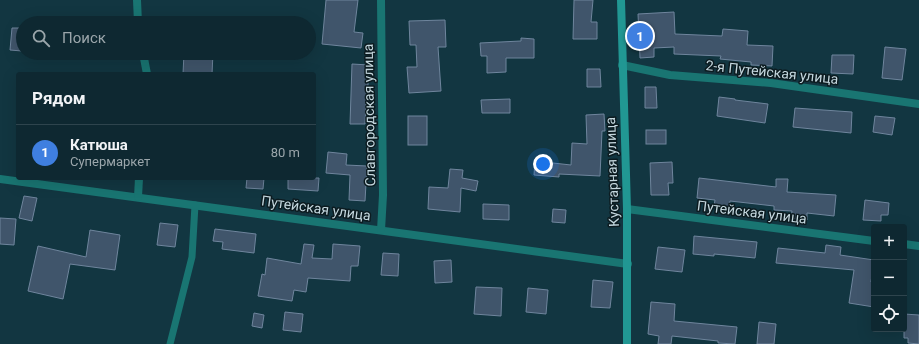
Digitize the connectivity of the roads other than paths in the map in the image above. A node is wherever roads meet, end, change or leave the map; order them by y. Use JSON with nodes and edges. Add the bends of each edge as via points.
{"nodes":[{"id":1,"x":137,"y":0,"type":"edge"},
{"id":2,"x":382,"y":0,"type":"edge"},
{"id":3,"x":620,"y":0,"type":"edge"},
{"id":4,"x":138,"y":16,"type":"edge"},
{"id":5,"x":144,"y":60,"type":"edge"},
{"id":6,"x":622,"y":66,"type":"junction"},
{"id":7,"x":147,"y":72,"type":"edge"},
{"id":8,"x":919,"y":104,"type":"edge"},
{"id":9,"x":0,"y":179,"type":"edge"},
{"id":10,"x":139,"y":180,"type":"edge"},
{"id":11,"x":138,"y":197,"type":"junction"},
{"id":12,"x":195,"y":205,"type":"junction"},
{"id":13,"x":627,"y":209,"type":"junction"},
{"id":14,"x":381,"y":230,"type":"junction"},
{"id":15,"x":871,"y":241,"type":"edge"},
{"id":16,"x":907,"y":244,"type":"edge"},
{"id":17,"x":919,"y":246,"type":"edge"},
{"id":18,"x":628,"y":264,"type":"junction"},
{"id":19,"x":170,"y":344,"type":"edge"},
{"id":20,"x":627,"y":344,"type":"edge"}],
"edges":[{"from":1,"to":4,"type":"street"},
{"from":2,"to":14,"type":"street","name":"Славгородская улица"},
{"from":3,"to":6,"type":"street","name":"Кустарная улица"},
{"from":5,"to":7,"type":"street"},
{"from":6,"to":8,"type":"street","name":"2-я Путейская улица","via":[[670,75],[771,83]]},
{"from":6,"to":13,"type":"street","name":"Кустарная улица"},
{"from":9,"to":11,"type":"street","name":"Путейская улица"},
{"from":10,"to":11,"type":"street"},
{"from":11,"to":12,"type":"street","name":"Путейская улица"},
{"from":12,"to":14,"type":"street","name":"Путейская улица"},
{"from":12,"to":19,"type":"lane","via":[[192,256]]},
{"from":13,"to":15,"type":"street","name":"Путейская улица"},
{"from":13,"to":18,"type":"street","name":"Кустарная улица"},
{"from":14,"to":18,"type":"street","name":"Путейская улица"},
{"from":16,"to":17,"type":"street"},
{"from":18,"to":20,"type":"street","name":"Кустарная улица"}]}
